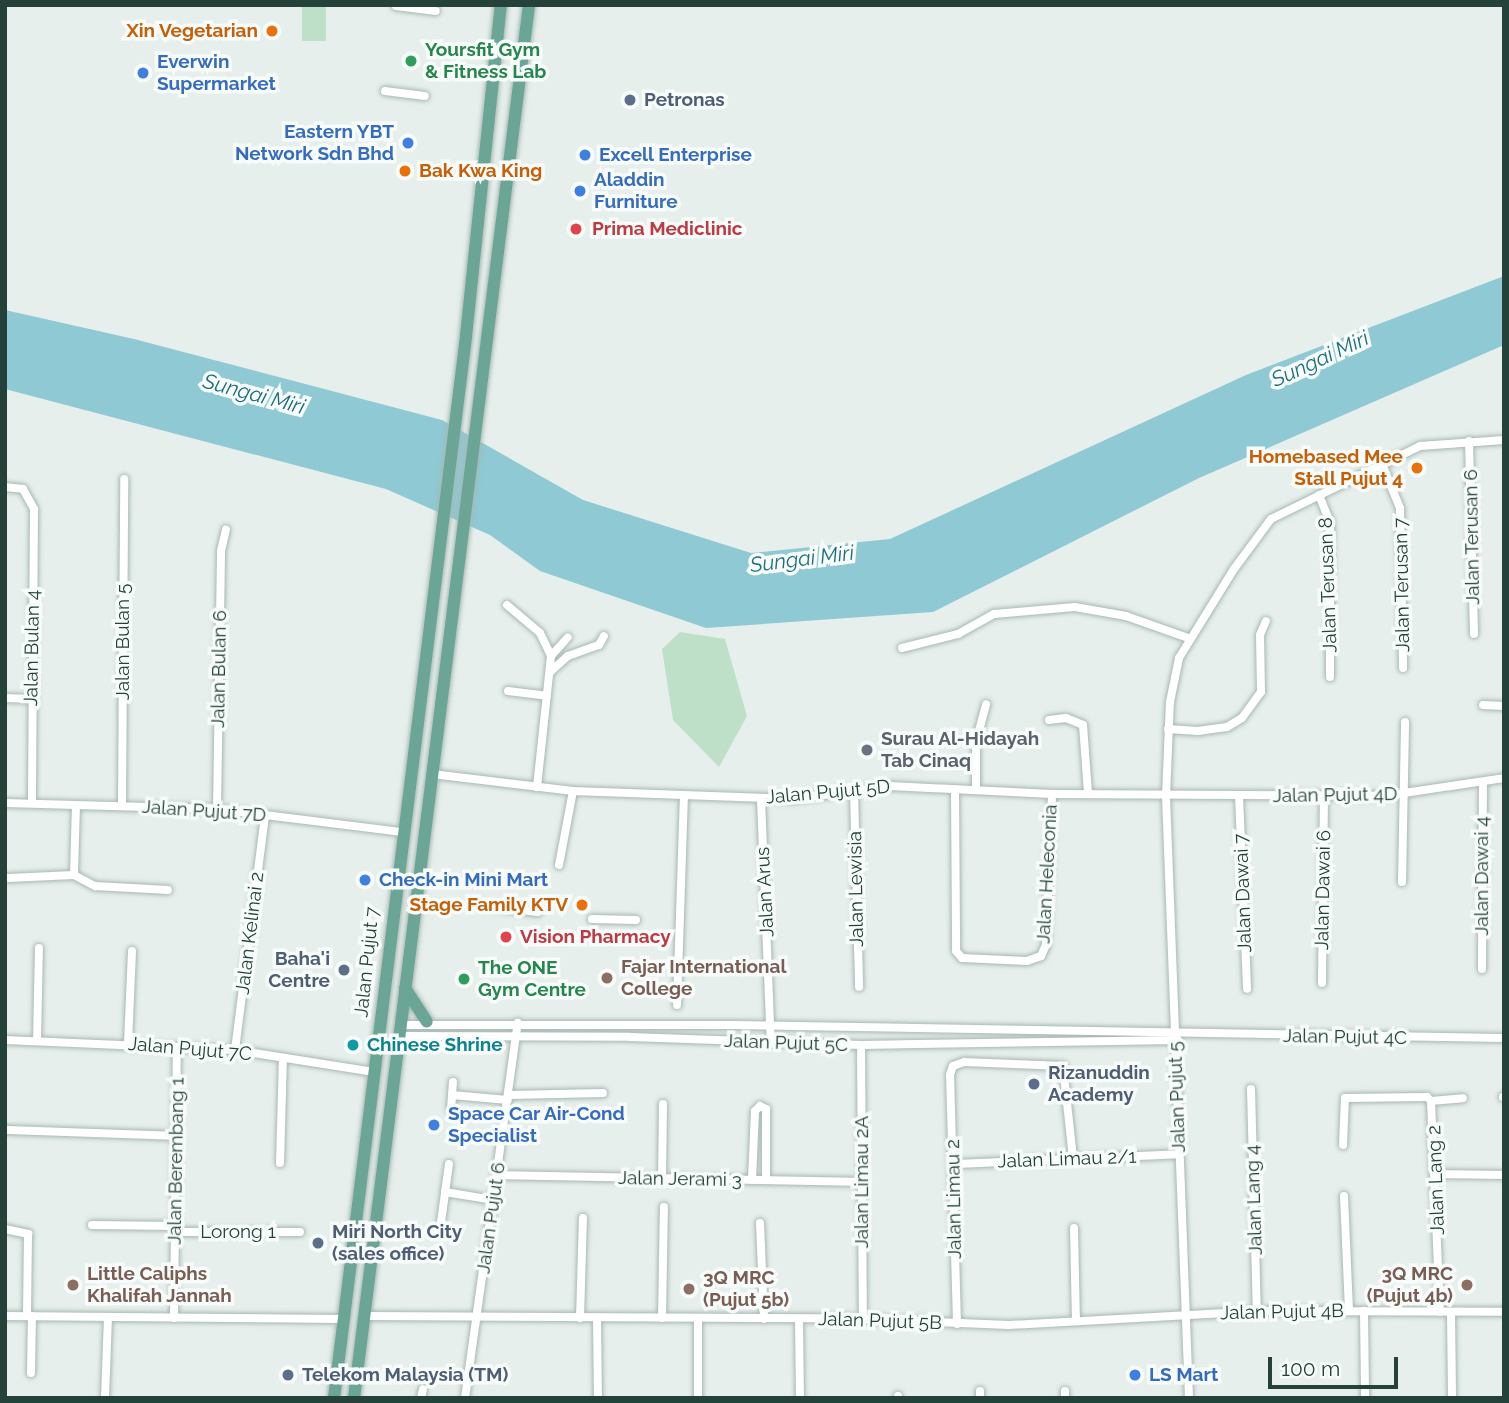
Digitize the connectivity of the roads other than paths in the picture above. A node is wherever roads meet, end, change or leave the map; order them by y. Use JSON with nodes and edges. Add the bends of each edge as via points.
{"nodes":[{"id":1,"x":502,"y":5,"type":"edge"},
{"id":2,"x":529,"y":5,"type":"edge"},
{"id":3,"x":396,"y":6,"type":"edge"},
{"id":4,"x":436,"y":12,"type":"dead end"},
{"id":5,"x":385,"y":92,"type":"dead end"},
{"id":6,"x":425,"y":96,"type":"dead end"},
{"id":7,"x":1504,"y":440,"type":"edge"},
{"id":8,"x":1469,"y":441,"type":"junction"},
{"id":9,"x":1382,"y":464,"type":"junction"},
{"id":10,"x":124,"y":479,"type":"dead end"},
{"id":11,"x":5,"y":488,"type":"edge"},
{"id":12,"x":1319,"y":495,"type":"junction"},
{"id":13,"x":226,"y":530,"type":"dead end"},
{"id":14,"x":507,"y":605,"type":"dead end"},
{"id":15,"x":1266,"y":621,"type":"dead end"},
{"id":16,"x":1474,"y":634,"type":"dead end"},
{"id":17,"x":604,"y":636,"type":"dead end"},
{"id":18,"x":568,"y":638,"type":"dead end"},
{"id":19,"x":1188,"y":638,"type":"junction"},
{"id":20,"x":902,"y":648,"type":"dead end"},
{"id":21,"x":551,"y":656,"type":"junction"},
{"id":22,"x":1403,"y":668,"type":"dead end"},
{"id":23,"x":550,"y":672,"type":"junction"},
{"id":24,"x":1330,"y":677,"type":"dead end"},
{"id":25,"x":508,"y":691,"type":"dead end"},
{"id":26,"x":547,"y":696,"type":"junction"},
{"id":27,"x":5,"y":698,"type":"edge"},
{"id":28,"x":31,"y":699,"type":"junction"},
{"id":29,"x":986,"y":704,"type":"dead end"},
{"id":30,"x":1483,"y":705,"type":"dead end"},
{"id":31,"x":1504,"y":706,"type":"edge"},
{"id":32,"x":1049,"y":720,"type":"dead end"},
{"id":33,"x":1405,"y":722,"type":"dead end"},
{"id":34,"x":1168,"y":729,"type":"junction"},
{"id":35,"x":432,"y":774,"type":"junction"},
{"id":36,"x":1504,"y":778,"type":"edge"},
{"id":37,"x":1483,"y":782,"type":"junction"},
{"id":38,"x":537,"y":787,"type":"junction"},
{"id":39,"x":955,"y":790,"type":"junction"},
{"id":40,"x":976,"y":790,"type":"junction"},
{"id":41,"x":573,"y":791,"type":"junction"},
{"id":42,"x":854,"y":791,"type":"junction"},
{"id":43,"x":1088,"y":793,"type":"junction"},
{"id":44,"x":1052,"y":794,"type":"junction"},
{"id":45,"x":1404,"y":794,"type":"junction"},
{"id":46,"x":684,"y":796,"type":"junction"},
{"id":47,"x":1166,"y":796,"type":"junction"},
{"id":48,"x":1239,"y":796,"type":"junction"},
{"id":49,"x":1324,"y":797,"type":"junction"},
{"id":50,"x":761,"y":799,"type":"junction"},
{"id":51,"x":5,"y":803,"type":"edge"},
{"id":52,"x":32,"y":803,"type":"junction"},
{"id":53,"x":76,"y":805,"type":"junction"},
{"id":54,"x":122,"y":805,"type":"junction"},
{"id":55,"x":217,"y":809,"type":"junction"},
{"id":56,"x":265,"y":815,"type":"junction"},
{"id":57,"x":401,"y":832,"type":"junction"},
{"id":58,"x":559,"y":864,"type":"dead end"},
{"id":59,"x":74,"y":875,"type":"junction"},
{"id":60,"x":8,"y":878,"type":"dead end"},
{"id":61,"x":1402,"y":882,"type":"dead end"},
{"id":62,"x":168,"y":890,"type":"dead end"},
{"id":63,"x":495,"y":907,"type":"dead end"},
{"id":64,"x":538,"y":912,"type":"dead end"},
{"id":65,"x":592,"y":919,"type":"dead end"},
{"id":66,"x":636,"y":920,"type":"dead end"},
{"id":67,"x":39,"y":948,"type":"dead end"},
{"id":68,"x":132,"y":951,"type":"dead end"},
{"id":69,"x":1482,"y":969,"type":"dead end"},
{"id":70,"x":1322,"y":983,"type":"dead end"},
{"id":71,"x":404,"y":987,"type":"junction"},
{"id":72,"x":859,"y":987,"type":"dead end"},
{"id":73,"x":1247,"y":989,"type":"dead end"},
{"id":74,"x":677,"y":1005,"type":"dead end"},
{"id":75,"x":427,"y":1022,"type":"junction"},
{"id":76,"x":478,"y":1023,"type":"junction"},
{"id":77,"x":518,"y":1023,"type":"junction"},
{"id":78,"x":630,"y":1024,"type":"junction"},
{"id":79,"x":771,"y":1027,"type":"junction"},
{"id":80,"x":398,"y":1031,"type":"junction"},
{"id":81,"x":1175,"y":1031,"type":"junction"},
{"id":82,"x":1186,"y":1035,"type":"junction"},
{"id":83,"x":478,"y":1036,"type":"junction"},
{"id":84,"x":630,"y":1037,"type":"junction"},
{"id":85,"x":517,"y":1038,"type":"junction"},
{"id":86,"x":1504,"y":1038,"type":"edge"},
{"id":87,"x":5,"y":1040,"type":"edge"},
{"id":88,"x":37,"y":1041,"type":"junction"},
{"id":89,"x":1175,"y":1042,"type":"junction"},
{"id":90,"x":128,"y":1043,"type":"junction"},
{"id":91,"x":771,"y":1044,"type":"junction"},
{"id":92,"x":861,"y":1045,"type":"junction"},
{"id":93,"x":177,"y":1046,"type":"junction"},
{"id":94,"x":235,"y":1050,"type":"junction"},
{"id":95,"x":283,"y":1058,"type":"junction"},
{"id":96,"x":374,"y":1072,"type":"junction"},
{"id":97,"x":453,"y":1082,"type":"dead end"},
{"id":98,"x":1251,"y":1089,"type":"dead end"},
{"id":99,"x":603,"y":1093,"type":"dead end"},
{"id":100,"x":452,"y":1096,"type":"junction"},
{"id":101,"x":509,"y":1098,"type":"junction"},
{"id":102,"x":1463,"y":1098,"type":"dead end"},
{"id":103,"x":1431,"y":1101,"type":"junction"},
{"id":104,"x":663,"y":1104,"type":"dead end"},
{"id":105,"x":451,"y":1110,"type":"dead end"},
{"id":106,"x":5,"y":1130,"type":"edge"},
{"id":107,"x":176,"y":1136,"type":"junction"},
{"id":108,"x":1343,"y":1145,"type":"dead end"},
{"id":109,"x":366,"y":1146,"type":"junction"},
{"id":110,"x":1180,"y":1154,"type":"junction"},
{"id":111,"x":1073,"y":1158,"type":"junction"},
{"id":112,"x":280,"y":1163,"type":"dead end"},
{"id":113,"x":449,"y":1164,"type":"dead end"},
{"id":114,"x":955,"y":1164,"type":"junction"},
{"id":115,"x":1436,"y":1174,"type":"junction"},
{"id":116,"x":497,"y":1175,"type":"junction"},
{"id":117,"x":1504,"y":1175,"type":"edge"},
{"id":118,"x":662,"y":1178,"type":"junction"},
{"id":119,"x":752,"y":1180,"type":"junction"},
{"id":120,"x":766,"y":1180,"type":"junction"},
{"id":121,"x":862,"y":1182,"type":"junction"},
{"id":122,"x":445,"y":1192,"type":"junction"},
{"id":123,"x":1344,"y":1196,"type":"dead end"},
{"id":124,"x":494,"y":1200,"type":"junction"},
{"id":125,"x":664,"y":1207,"type":"dead end"},
{"id":126,"x":583,"y":1217,"type":"dead end"},
{"id":127,"x":760,"y":1223,"type":"dead end"},
{"id":128,"x":92,"y":1225,"type":"dead end"},
{"id":129,"x":1074,"y":1228,"type":"dead end"},
{"id":130,"x":5,"y":1229,"type":"edge"},
{"id":131,"x":175,"y":1229,"type":"junction"},
{"id":132,"x":440,"y":1229,"type":"dead end"},
{"id":133,"x":300,"y":1231,"type":"dead end"},
{"id":134,"x":1257,"y":1311,"type":"junction"},
{"id":135,"x":1349,"y":1311,"type":"junction"},
{"id":136,"x":1364,"y":1311,"type":"junction"},
{"id":137,"x":1440,"y":1312,"type":"junction"},
{"id":138,"x":1451,"y":1312,"type":"junction"},
{"id":139,"x":1504,"y":1312,"type":"edge"},
{"id":140,"x":1186,"y":1314,"type":"junction"},
{"id":141,"x":5,"y":1316,"type":"edge"},
{"id":142,"x":30,"y":1316,"type":"junction"},
{"id":143,"x":365,"y":1316,"type":"junction"},
{"id":144,"x":108,"y":1317,"type":"junction"},
{"id":145,"x":174,"y":1318,"type":"junction"},
{"id":146,"x":477,"y":1318,"type":"junction"},
{"id":147,"x":580,"y":1318,"type":"junction"},
{"id":148,"x":597,"y":1318,"type":"junction"},
{"id":149,"x":663,"y":1318,"type":"junction"},
{"id":150,"x":344,"y":1319,"type":"junction"},
{"id":151,"x":698,"y":1319,"type":"junction"},
{"id":152,"x":764,"y":1319,"type":"junction"},
{"id":153,"x":799,"y":1319,"type":"junction"},
{"id":154,"x":863,"y":1319,"type":"junction"},
{"id":155,"x":1076,"y":1321,"type":"junction"},
{"id":156,"x":957,"y":1324,"type":"junction"},
{"id":157,"x":31,"y":1373,"type":"dead end"},
{"id":158,"x":105,"y":1398,"type":"edge"},
{"id":159,"x":334,"y":1398,"type":"edge"},
{"id":160,"x":354,"y":1398,"type":"edge"},
{"id":161,"x":465,"y":1398,"type":"edge"},
{"id":162,"x":598,"y":1398,"type":"edge"},
{"id":163,"x":698,"y":1398,"type":"edge"},
{"id":164,"x":800,"y":1398,"type":"edge"},
{"id":165,"x":1189,"y":1398,"type":"edge"},
{"id":166,"x":1365,"y":1398,"type":"edge"},
{"id":167,"x":1452,"y":1398,"type":"edge"}],
"edges":[{"from":1,"to":57,"type":"main road","name":"Jalan Pujut 7","via":[[466,336]]},
{"from":2,"to":35,"type":"main road","name":"Jalan Pujut 7"},
{"from":3,"to":4,"type":"street"},
{"from":5,"to":6,"type":"street"},
{"from":7,"to":8,"type":"street","name":"Jalan Pujut 5"},
{"from":8,"to":9,"type":"street","name":"Jalan Pujut 5","via":[[1420,446]]},
{"from":8,"to":16,"type":"street","name":"Jalan Terusan 6"},
{"from":9,"to":12,"type":"street","name":"Jalan Pujut 5"},
{"from":9,"to":22,"type":"street","name":"Jalan Terusan 7","via":[[1400,508]]},
{"from":10,"to":54,"type":"street","name":"Jalan Bulan 5"},
{"from":11,"to":28,"type":"street","name":"Jalan Bulan 4","via":[[28,494],[34,509]]},
{"from":12,"to":19,"type":"street","name":"Jalan Pujut 5","via":[[1271,519],[1258,532]]},
{"from":12,"to":24,"type":"street","name":"Jalan Terusan 8","via":[[1330,522]]},
{"from":13,"to":55,"type":"street","name":"Jalan Bulan 6","via":[[220,551]]},
{"from":14,"to":21,"type":"street","via":[[540,633]]},
{"from":15,"to":34,"type":"street","via":[[1260,635],[1261,692],[1253,706],[1227,727],[1198,732]]},
{"from":17,"to":23,"type":"street","via":[[599,645],[569,656]]},
{"from":18,"to":21,"type":"street"},
{"from":19,"to":20,"type":"street","via":[[1126,616],[1075,607],[994,614],[958,634]]},
{"from":19,"to":34,"type":"street","name":"Jalan Pujut 5","via":[[1175,672]]},
{"from":21,"to":23,"type":"street"},
{"from":23,"to":26,"type":"street"},
{"from":25,"to":26,"type":"street"},
{"from":26,"to":38,"type":"street"},
{"from":27,"to":28,"type":"street"},
{"from":28,"to":52,"type":"street","name":"Jalan Bulan 4"},
{"from":29,"to":40,"type":"street","via":[[976,742]]},
{"from":30,"to":31,"type":"street"},
{"from":32,"to":43,"type":"street","via":[[1066,718],[1083,724]]},
{"from":33,"to":45,"type":"street"},
{"from":34,"to":47,"type":"street","name":"Jalan Pujut 5"},
{"from":35,"to":38,"type":"street","name":"Jalan Pujut 5D"},
{"from":35,"to":71,"type":"main road","name":"Jalan Pujut 7"},
{"from":36,"to":37,"type":"street","name":"Jalan Pujut 4D"},
{"from":37,"to":45,"type":"street","name":"Jalan Pujut 4D"},
{"from":37,"to":69,"type":"street","name":"Jalan Dawai 4"},
{"from":38,"to":41,"type":"street","name":"Jalan Pujut 5D"},
{"from":39,"to":40,"type":"street","name":"Jalan Pujut 5D"},
{"from":39,"to":42,"type":"street","name":"Jalan Pujut 5D","via":[[890,786]]},
{"from":39,"to":44,"type":"street","name":"Jalan Heleconia","via":[[956,951],[962,958],[1027,961],[1041,956],[1046,945]]},
{"from":40,"to":44,"type":"street","name":"Jalan Pujut 5D"},
{"from":41,"to":46,"type":"street","name":"Jalan Pujut 5D"},
{"from":41,"to":58,"type":"street"},
{"from":42,"to":50,"type":"street","name":"Jalan Pujut 5D"},
{"from":42,"to":72,"type":"street","name":"Jalan Lewisia"},
{"from":43,"to":44,"type":"street","name":"Jalan Pujut 5D"},
{"from":43,"to":47,"type":"street","name":"Jalan Pujut 5D"},
{"from":45,"to":49,"type":"street","name":"Jalan Pujut 4D"},
{"from":45,"to":61,"type":"street"},
{"from":46,"to":50,"type":"street","name":"Jalan Pujut 5D"},
{"from":46,"to":74,"type":"street"},
{"from":47,"to":48,"type":"street","name":"Jalan Pujut 4D"},
{"from":47,"to":81,"type":"street","name":"Jalan Pujut 5"},
{"from":48,"to":49,"type":"street","name":"Jalan Pujut 4D"},
{"from":48,"to":73,"type":"street","name":"Jalan Dawai 7"},
{"from":49,"to":70,"type":"street","name":"Jalan Dawai 6"},
{"from":50,"to":79,"type":"street","name":"Jalan Arus"},
{"from":51,"to":52,"type":"street","name":"Jalan Pujut 7D"},
{"from":52,"to":53,"type":"street","name":"Jalan Pujut 7D"},
{"from":53,"to":54,"type":"street","name":"Jalan Pujut 7D"},
{"from":53,"to":59,"type":"street"},
{"from":54,"to":55,"type":"street","name":"Jalan Pujut 7D"},
{"from":55,"to":56,"type":"street","name":"Jalan Pujut 7D"},
{"from":56,"to":57,"type":"street","name":"Jalan Pujut 7D"},
{"from":56,"to":94,"type":"street","name":"Jalan Kelinai 2"},
{"from":57,"to":96,"type":"main road","name":"Jalan Pujut 7"},
{"from":59,"to":60,"type":"street"},
{"from":59,"to":62,"type":"street","via":[[94,886]]},
{"from":63,"to":64,"type":"street"},
{"from":65,"to":66,"type":"street"},
{"from":67,"to":88,"type":"street"},
{"from":68,"to":90,"type":"street"},
{"from":71,"to":75,"type":"main road"},
{"from":71,"to":80,"type":"main road","name":"Jalan Pujut 7"},
{"from":75,"to":76,"type":"street","name":"Jalan Pujut 5C"},
{"from":75,"to":80,"type":"street","name":"Jalan Pujut 5C"},
{"from":76,"to":77,"type":"street","name":"Jalan Pujut 5C"},
{"from":76,"to":83,"type":"street"},
{"from":77,"to":78,"type":"street","name":"Jalan Pujut 5C"},
{"from":77,"to":85,"type":"street","name":"Jalan Pujut 6"},
{"from":78,"to":79,"type":"street","name":"Jalan Pujut 5C"},
{"from":78,"to":84,"type":"street"},
{"from":79,"to":81,"type":"street","name":"Jalan Pujut 5C"},
{"from":79,"to":91,"type":"street","name":"Jalan Arus"},
{"from":80,"to":83,"type":"street","name":"Jalan Pujut 5C"},
{"from":80,"to":109,"type":"main road","via":[[383,1039]]},
{"from":80,"to":143,"type":"main road","name":"Jalan Pujut 7"},
{"from":81,"to":82,"type":"street","name":"Jalan Pujut 5C"},
{"from":81,"to":89,"type":"street","name":"Jalan Pujut 5"},
{"from":82,"to":86,"type":"street","name":"Jalan Pujut 4C"},
{"from":82,"to":89,"type":"street"},
{"from":83,"to":85,"type":"street","name":"Jalan Pujut 5C"},
{"from":84,"to":85,"type":"street","name":"Jalan Pujut 5C"},
{"from":84,"to":91,"type":"street","name":"Jalan Pujut 5C"},
{"from":85,"to":101,"type":"street","name":"Jalan Pujut 6"},
{"from":87,"to":88,"type":"street","name":"Jalan Pujut 7C"},
{"from":88,"to":90,"type":"street","name":"Jalan Pujut 7C"},
{"from":89,"to":92,"type":"street","name":"Jalan Pujut 5C"},
{"from":89,"to":110,"type":"street","name":"Jalan Pujut 5"},
{"from":90,"to":93,"type":"street","name":"Jalan Pujut 7C"},
{"from":91,"to":92,"type":"street","name":"Jalan Pujut 5C"},
{"from":92,"to":121,"type":"street","name":"Jalan Limau 2A"},
{"from":93,"to":94,"type":"street","name":"Jalan Pujut 7C"},
{"from":93,"to":107,"type":"street","name":"Jalan Berembang 1"},
{"from":94,"to":95,"type":"street","name":"Jalan Pujut 7C"},
{"from":95,"to":96,"type":"street","name":"Jalan Pujut 7C"},
{"from":95,"to":112,"type":"street"},
{"from":96,"to":109,"type":"main road","name":"Jalan Pujut 7"},
{"from":97,"to":100,"type":"street"},
{"from":98,"to":134,"type":"street","name":"Jalan Lang 4"},
{"from":99,"to":101,"type":"street"},
{"from":100,"to":101,"type":"street"},
{"from":100,"to":105,"type":"street"},
{"from":101,"to":116,"type":"street","name":"Jalan Pujut 6"},
{"from":102,"to":103,"type":"street"},
{"from":103,"to":108,"type":"street","name":"Jalan Lang 2","via":[[1427,1097],[1345,1098]]},
{"from":103,"to":115,"type":"street","name":"Jalan Lang 2"},
{"from":104,"to":118,"type":"street"},
{"from":106,"to":107,"type":"street"},
{"from":107,"to":131,"type":"street","name":"Jalan Berembang 1"},
{"from":109,"to":150,"type":"main road","name":"Jalan Pujut 7"},
{"from":110,"to":111,"type":"street","name":"Jalan Limau 2/1"},
{"from":110,"to":140,"type":"street","name":"Jalan Pujut 5"},
{"from":111,"to":114,"type":"street","name":"Jalan Limau 2/1"},
{"from":111,"to":114,"type":"street","name":"Jalan Limau 2","via":[[1063,1066],[964,1062],[953,1066],[950,1075]]},
{"from":113,"to":122,"type":"street"},
{"from":114,"to":156,"type":"street","name":"Jalan Limau 2"},
{"from":115,"to":117,"type":"street"},
{"from":115,"to":137,"type":"street","name":"Jalan Lang 2"},
{"from":116,"to":118,"type":"street","name":"Jalan Jerami 3"},
{"from":116,"to":124,"type":"street","name":"Jalan Pujut 6"},
{"from":118,"to":119,"type":"street","name":"Jalan Jerami 3"},
{"from":119,"to":120,"type":"street","name":"Jalan Jerami 3"},
{"from":119,"to":120,"type":"street","via":[[755,1111],[760,1106],[766,1110]]},
{"from":120,"to":121,"type":"street","name":"Jalan Jerami 3"},
{"from":121,"to":154,"type":"street","name":"Jalan Limau 2A"},
{"from":122,"to":124,"type":"street"},
{"from":122,"to":132,"type":"street"},
{"from":123,"to":135,"type":"street"},
{"from":124,"to":146,"type":"street","name":"Jalan Pujut 6"},
{"from":125,"to":149,"type":"street"},
{"from":126,"to":147,"type":"street"},
{"from":127,"to":152,"type":"street"},
{"from":128,"to":131,"type":"street","name":"Lorong 1"},
{"from":129,"to":155,"type":"street"},
{"from":130,"to":142,"type":"street","via":[[28,1234]]},
{"from":131,"to":133,"type":"street","name":"Lorong 1"},
{"from":131,"to":145,"type":"street","name":"Jalan Berembang 1"},
{"from":134,"to":135,"type":"street","name":"Jalan Pujut 4B"},
{"from":134,"to":140,"type":"street","name":"Jalan Pujut 4B"},
{"from":135,"to":136,"type":"street","name":"Jalan Pujut 4B"},
{"from":136,"to":137,"type":"street","name":"Jalan Pujut 4B"},
{"from":136,"to":166,"type":"street"},
{"from":137,"to":138,"type":"street","name":"Jalan Pujut 4B"},
{"from":138,"to":139,"type":"street","name":"Jalan Pujut 4B"},
{"from":138,"to":167,"type":"street"},
{"from":140,"to":155,"type":"street","name":"Jalan Pujut 5B"},
{"from":140,"to":165,"type":"street","name":"Jalan Pujut 5"},
{"from":141,"to":142,"type":"street"},
{"from":142,"to":144,"type":"street"},
{"from":142,"to":157,"type":"street"},
{"from":143,"to":146,"type":"street","name":"Jalan Pujut 5B"},
{"from":143,"to":160,"type":"main road","name":"Jalan Pujut 7"},
{"from":144,"to":145,"type":"street"},
{"from":144,"to":158,"type":"street"},
{"from":145,"to":150,"type":"street"},
{"from":146,"to":147,"type":"street","name":"Jalan Pujut 5B"},
{"from":146,"to":161,"type":"street","name":"Jalan Pujut 6"},
{"from":147,"to":148,"type":"street","name":"Jalan Pujut 5B"},
{"from":148,"to":149,"type":"street","name":"Jalan Pujut 5B"},
{"from":148,"to":162,"type":"street"},
{"from":149,"to":151,"type":"street","name":"Jalan Pujut 5B"},
{"from":150,"to":159,"type":"main road","name":"Jalan Pujut 7"},
{"from":151,"to":152,"type":"street","name":"Jalan Pujut 5B"},
{"from":151,"to":163,"type":"street"},
{"from":152,"to":153,"type":"street","name":"Jalan Pujut 5B"},
{"from":153,"to":154,"type":"street","name":"Jalan Pujut 5B"},
{"from":153,"to":164,"type":"street"},
{"from":154,"to":156,"type":"street","name":"Jalan Pujut 5B"},
{"from":155,"to":156,"type":"street","name":"Jalan Pujut 5B"}]}
